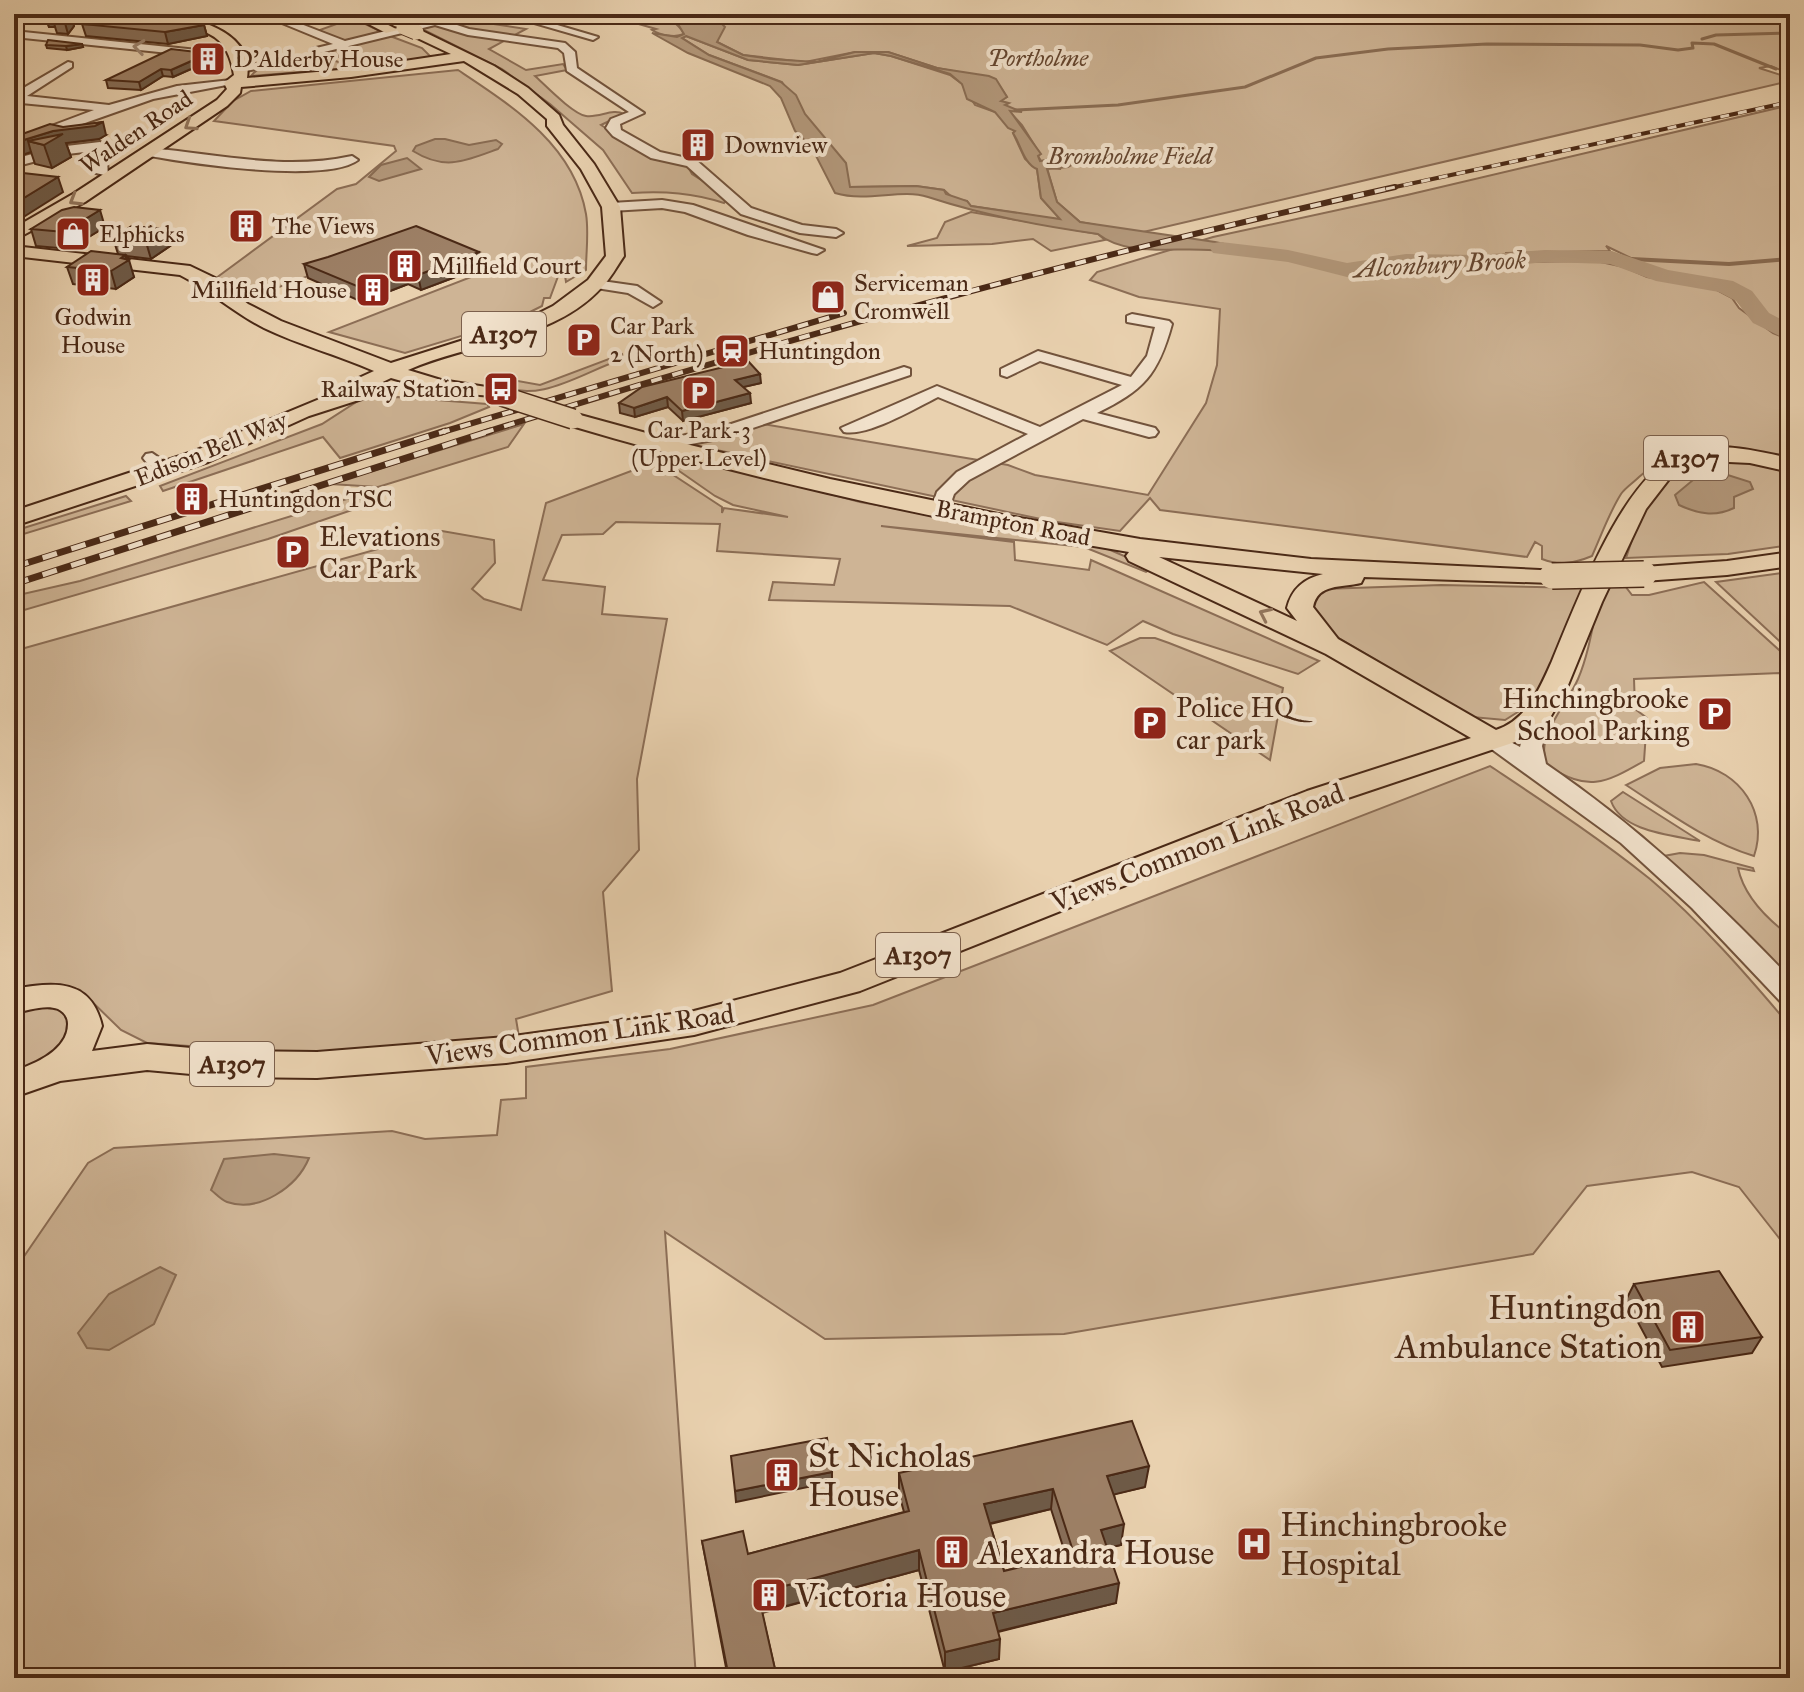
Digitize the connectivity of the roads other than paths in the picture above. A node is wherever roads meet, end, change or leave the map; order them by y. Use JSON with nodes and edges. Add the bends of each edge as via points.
{"nodes":[{"id":1,"x":265,"y":14,"type":"edge"},
{"id":2,"x":356,"y":14,"type":"edge"},
{"id":3,"x":375,"y":14,"type":"edge"},
{"id":4,"x":468,"y":14,"type":"edge"},
{"id":5,"x":508,"y":14,"type":"edge"},
{"id":6,"x":156,"y":15,"type":"edge"},
{"id":7,"x":141,"y":17,"type":"edge"},
{"id":8,"x":97,"y":18,"type":"edge"},
{"id":9,"x":436,"y":22,"type":"junction"},
{"id":10,"x":403,"y":31,"type":"junction"},
{"id":11,"x":14,"y":34,"type":"edge"},
{"id":12,"x":593,"y":37,"type":"dead end"},
{"id":13,"x":75,"y":38,"type":"junction"},
{"id":14,"x":344,"y":44,"type":"junction"},
{"id":15,"x":232,"y":47,"type":"junction"},
{"id":16,"x":427,"y":47,"type":"junction"},
{"id":17,"x":217,"y":53,"type":"junction"},
{"id":18,"x":460,"y":57,"type":"junction"},
{"id":19,"x":286,"y":60,"type":"dead end"},
{"id":20,"x":68,"y":65,"type":"dead end"},
{"id":21,"x":415,"y":65,"type":"junction"},
{"id":22,"x":241,"y":69,"type":"junction"},
{"id":23,"x":351,"y":73,"type":"junction"},
{"id":24,"x":228,"y":79,"type":"junction"},
{"id":25,"x":111,"y":109,"type":"junction"},
{"id":26,"x":66,"y":125,"type":"junction"},
{"id":27,"x":47,"y":132,"type":"junction"},
{"id":28,"x":14,"y":144,"type":"edge"},
{"id":29,"x":74,"y":148,"type":"junction"},
{"id":30,"x":149,"y":152,"type":"junction"},
{"id":31,"x":352,"y":160,"type":"dead end"},
{"id":32,"x":20,"y":162,"type":"edge"},
{"id":33,"x":611,"y":207,"type":"junction"},
{"id":34,"x":836,"y":233,"type":"dead end"},
{"id":35,"x":14,"y":235,"type":"edge"},
{"id":36,"x":817,"y":250,"type":"dead end"},
{"id":37,"x":19,"y":252,"type":"edge"},
{"id":38,"x":603,"y":285,"type":"junction"},
{"id":39,"x":653,"y":302,"type":"dead end"},
{"id":40,"x":1132,"y":319,"type":"dead end"},
{"id":41,"x":504,"y":344,"type":"junction"},
{"id":42,"x":404,"y":370,"type":"junction"},
{"id":43,"x":904,"y":372,"type":"dead end"},
{"id":44,"x":1007,"y":372,"type":"dead end"},
{"id":45,"x":1134,"y":383,"type":"junction"},
{"id":46,"x":481,"y":391,"type":"junction"},
{"id":47,"x":364,"y":393,"type":"junction"},
{"id":48,"x":341,"y":397,"type":"junction"},
{"id":49,"x":1079,"y":413,"type":"junction"},
{"id":50,"x":856,"y":422,"type":"dead end"},
{"id":51,"x":1149,"y":432,"type":"dead end"},
{"id":52,"x":1041,"y":433,"type":"junction"},
{"id":53,"x":670,"y":448,"type":"junction"},
{"id":54,"x":1790,"y":465,"type":"edge"},
{"id":55,"x":80,"y":496,"type":"junction"},
{"id":56,"x":14,"y":509,"type":"edge"},
{"id":57,"x":940,"y":510,"type":"junction"},
{"id":58,"x":14,"y":519,"type":"edge"},
{"id":59,"x":1105,"y":540,"type":"junction"},
{"id":60,"x":1231,"y":559,"type":"junction"},
{"id":61,"x":1790,"y":559,"type":"edge"},
{"id":62,"x":1426,"y":574,"type":"junction"},
{"id":63,"x":1231,"y":599,"type":"junction"},
{"id":64,"x":1335,"y":648,"type":"junction"},
{"id":65,"x":1541,"y":710,"type":"junction"},
{"id":66,"x":1494,"y":740,"type":"junction"},
{"id":67,"x":1535,"y":768,"type":"junction"},
{"id":68,"x":1790,"y":995,"type":"edge"},
{"id":69,"x":14,"y":1001,"type":"edge"},
{"id":70,"x":86,"y":1031,"type":"junction"},
{"id":71,"x":147,"y":1057,"type":"junction"},
{"id":72,"x":30,"y":1082,"type":"edge"}],
"edges":[{"from":1,"to":14,"type":"street"},
{"from":2,"to":10,"type":"main road"},
{"from":3,"to":10,"type":"main road"},
{"from":4,"to":9,"type":"street"},
{"from":5,"to":12,"type":"street"},
{"from":6,"to":7,"type":"street"},
{"from":6,"to":15,"type":"main road","via":[[207,27]]},
{"from":8,"to":13,"type":"street","via":[[82,24]]},
{"from":9,"to":14,"type":"street"},
{"from":9,"to":34,"type":"street","via":[[468,32],[561,45],[569,52],[571,69],[638,113],[615,122],[612,128],[617,133],[656,155],[691,163],[746,211],[800,229]]},
{"from":10,"to":16,"type":"main road"},
{"from":10,"to":18,"type":"main road"},
{"from":11,"to":13,"type":"street"},
{"from":17,"to":13,"type":"street","one_way":true},
{"from":14,"to":23,"type":"street","via":[[316,51],[341,61]]},
{"from":15,"to":17,"type":"street"},
{"from":15,"to":22,"type":"main road"},
{"from":16,"to":18,"type":"main road"},
{"from":16,"to":21,"type":"main road","via":[[436,57]]},
{"from":17,"to":24,"type":"street","via":[[230,60]]},
{"from":18,"to":21,"type":"main road"},
{"from":18,"to":33,"type":"main road","via":[[545,109]]},
{"from":19,"to":22,"type":"street"},
{"from":20,"to":25,"type":"street","via":[[21,99]]},
{"from":21,"to":23,"type":"main road"},
{"from":22,"to":24,"type":"main road","name":"Walden Road","via":[[241,76]]},
{"from":23,"to":24,"type":"main road"},
{"from":24,"to":25,"type":"street"},
{"from":24,"to":30,"type":"main road","name":"Walden Road","one_way":true,"via":[[235,90],[222,103]]},
{"from":25,"to":26,"type":"street"},
{"from":26,"to":27,"type":"street"},
{"from":26,"to":27,"type":"street","via":[[25,125]]},
{"from":27,"to":28,"type":"street"},
{"from":27,"to":29,"type":"street","via":[[74,140]]},
{"from":29,"to":32,"type":"street"},
{"from":29,"to":32,"type":"street","via":[[100,146],[101,170]]},
{"from":30,"to":31,"type":"street","via":[[304,167]]},
{"from":30,"to":35,"type":"main road","name":"Walden Road","one_way":true},
{"from":33,"to":36,"type":"street","via":[[688,208]]},
{"from":33,"to":38,"type":"main road","via":[[615,256],[623,262]]},
{"from":37,"to":42,"type":"main road","name":"Brampton Road","via":[[171,267],[208,282],[253,315]]},
{"from":38,"to":39,"type":"street","via":[[632,289]]},
{"from":38,"to":41,"type":"main road","number":"A1307","via":[[563,319]]},
{"from":38,"to":42,"type":"main road","number":"A1307","via":[[530,325]]},
{"from":40,"to":45,"type":"street","via":[[1167,320],[1150,365]]},
{"from":41,"to":42,"type":"main road"},
{"from":41,"to":46,"type":"main road","number":"A1307","via":[[467,367]]},
{"from":42,"to":46,"type":"main road","name":"Brampton Road","number":"A1307"},
{"from":42,"to":47,"type":"main road"},
{"from":42,"to":48,"type":"main road","name":"Edison Bell Way"},
{"from":43,"to":53,"type":"street"},
{"from":44,"to":45,"type":"street","via":[[1031,354]]},
{"from":45,"to":49,"type":"street"},
{"from":46,"to":47,"type":"main road"},
{"from":46,"to":53,"type":"main road","name":"Brampton Road","number":"A1307","bridge":true},
{"from":47,"to":48,"type":"main road","name":"Edison Bell Way"},
{"from":48,"to":55,"type":"main road","name":"Edison Bell Way"},
{"from":49,"to":51,"type":"street"},
{"from":49,"to":52,"type":"street"},
{"from":50,"to":52,"type":"street","via":[[893,413],[931,389]]},
{"from":52,"to":57,"type":"street","via":[[963,476],[946,492]]},
{"from":53,"to":57,"type":"main road","name":"Brampton Road","number":"A1307"},
{"from":54,"to":65,"type":"main road","number":"A1307","via":[[1718,454],[1690,457],[1665,469],[1635,508]]},
{"from":55,"to":56,"type":"main road","name":"Edison Bell Way"},
{"from":55,"to":58,"type":"main road","name":"Edison Bell Way"},
{"from":57,"to":59,"type":"main road","name":"Brampton Road","number":"A1307"},
{"from":59,"to":60,"type":"main road","name":"Brampton Road","number":"A1307"},
{"from":59,"to":63,"type":"main road","number":"A1307"},
{"from":60,"to":62,"type":"main road","name":"Brampton Road","number":"A1307"},
{"from":60,"to":63,"type":"main road","via":[[1223,586]]},
{"from":61,"to":62,"type":"main road","name":"Brampton Road","number":"A1307","bridge":true,"via":[[1644,574]]},
{"from":62,"to":64,"type":"main road","via":[[1334,579],[1307,589],[1300,608]]},
{"from":64,"to":63,"type":"main road","number":"A1307","one_way":true},
{"from":64,"to":66,"type":"main road","number":"A1307"},
{"from":65,"to":66,"type":"main road","number":"A1307","via":[[1514,733]]},
{"from":65,"to":67,"type":"street","via":[[1531,746]]},
{"from":66,"to":67,"type":"street"},
{"from":66,"to":71,"type":"main road","name":"Views Common Link Road","number":"A1307","via":[[1317,798],[848,983],[694,1023],[506,1050],[317,1065]]},
{"from":67,"to":68,"type":"street","via":[[1652,857]]},
{"from":69,"to":70,"type":"main road","via":[[48,995],[66,999],[86,1017]]},
{"from":70,"to":71,"type":"main road","name":"Views Common Link Road","number":"A1307"},
{"from":70,"to":72,"type":"main road","via":[[81,1044]]},
{"from":71,"to":72,"type":"main road","name":"Views Common Link Road","number":"A1307"}]}
